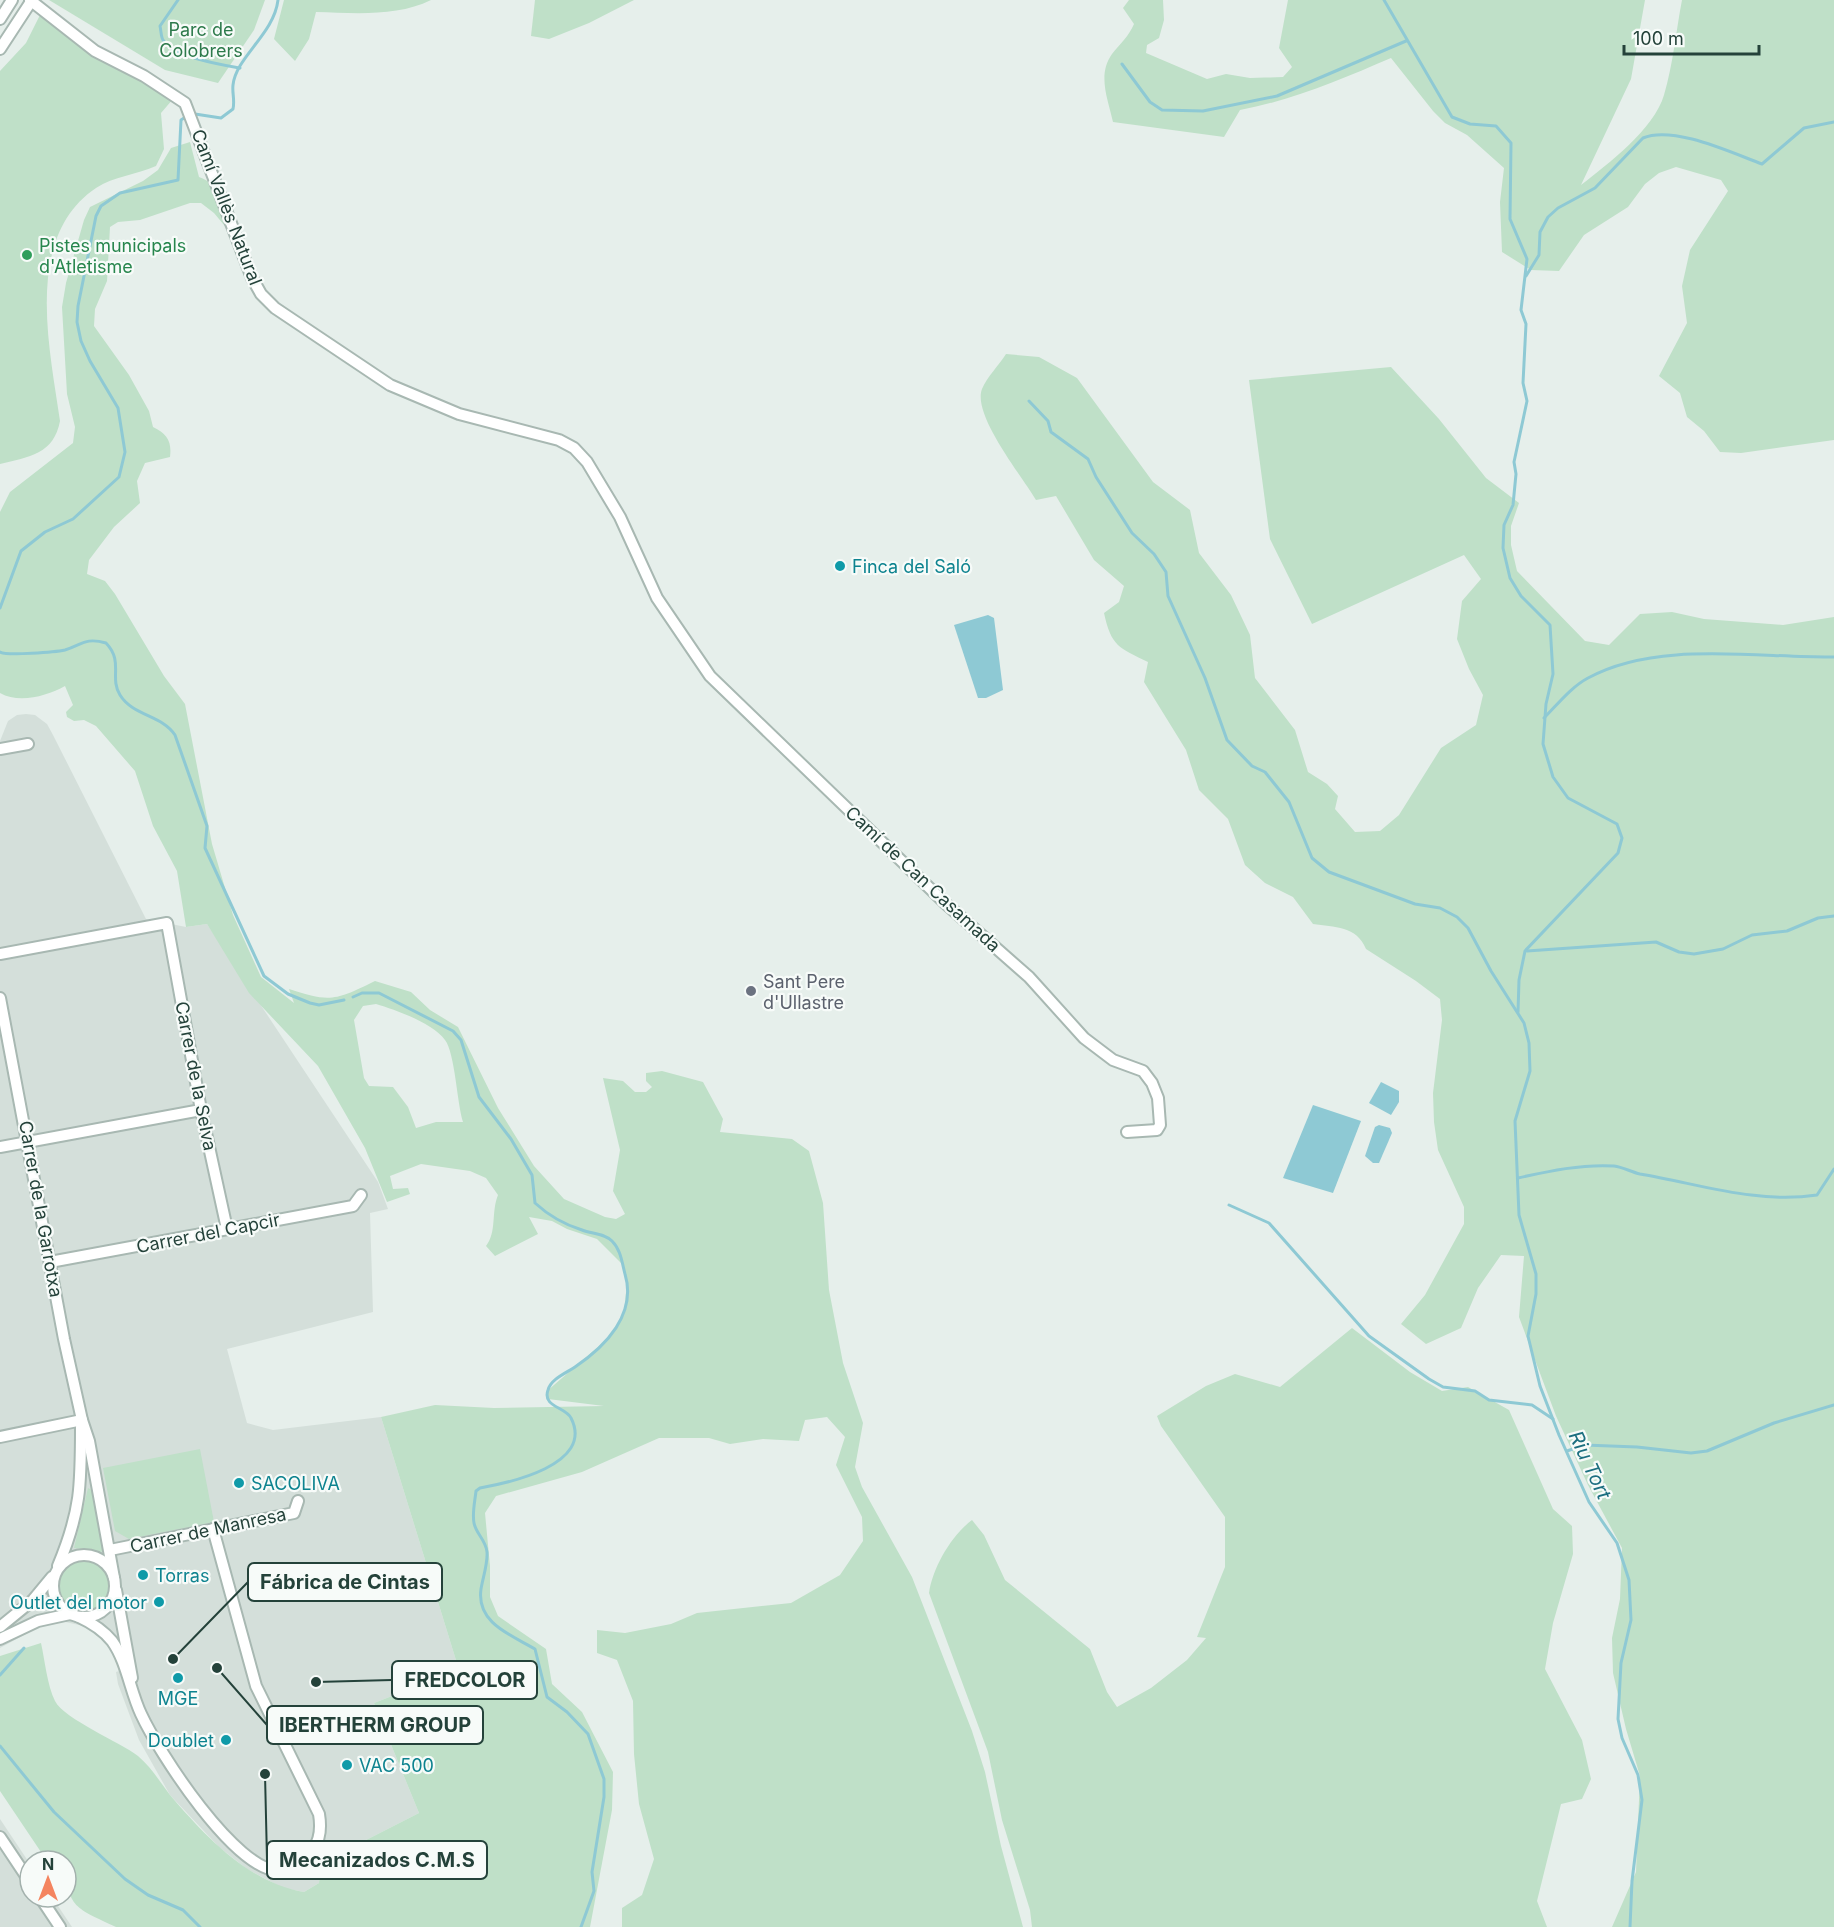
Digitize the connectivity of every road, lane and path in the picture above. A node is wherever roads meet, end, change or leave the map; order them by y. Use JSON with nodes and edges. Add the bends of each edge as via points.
{"nodes":[{"id":1,"x":12,"y":0,"type":"edge"},
{"id":2,"x":31,"y":0,"type":"edge"},
{"id":3,"x":0,"y":19,"type":"edge"},
{"id":4,"x":0,"y":49,"type":"edge"},
{"id":5,"x":657,"y":598,"type":"joint"},
{"id":6,"x":28,"y":744,"type":"dead end"},
{"id":7,"x":0,"y":749,"type":"edge"},
{"id":8,"x":0,"y":954,"type":"edge"},
{"id":9,"x":0,"y":998,"type":"edge"},
{"id":10,"x":201,"y":1110,"type":"junction"},
{"id":11,"x":1127,"y":1132,"type":"dead end"},
{"id":12,"x":28,"y":1141,"type":"junction"},
{"id":13,"x":0,"y":1146,"type":"edge"},
{"id":14,"x":361,"y":1195,"type":"dead end"},
{"id":15,"x":227,"y":1229,"type":"junction"},
{"id":16,"x":50,"y":1262,"type":"junction"},
{"id":17,"x":82,"y":1420,"type":"junction"},
{"id":18,"x":0,"y":1437,"type":"edge"},
{"id":19,"x":298,"y":1501,"type":"dead end"},
{"id":20,"x":213,"y":1530,"type":"junction"},
{"id":21,"x":110,"y":1550,"type":"junction"},
{"id":22,"x":56,"y":1571,"type":"junction"},
{"id":23,"x":115,"y":1582,"type":"junction"},
{"id":24,"x":74,"y":1616,"type":"junction"},
{"id":25,"x":0,"y":1627,"type":"edge"},
{"id":26,"x":0,"y":1639,"type":"edge"},
{"id":27,"x":133,"y":1693,"type":"junction"},
{"id":28,"x":0,"y":1838,"type":"edge"},
{"id":29,"x":18,"y":1864,"type":"edge"},
{"id":30,"x":48,"y":1909,"type":"edge"},
{"id":31,"x":60,"y":1927,"type":"edge"}],
"edges":[{"from":1,"to":3,"type":"street"},
{"from":2,"to":4,"type":"street"},
{"from":2,"to":5,"type":"street","name":"Camí Vallès Natural","via":[[95,51],[185,103],[252,278],[268,302],[390,385],[459,414],[559,440],[574,448],[587,462],[620,517]]},
{"from":5,"to":11,"type":"street","name":"Camí de Can Casamada","via":[[701,666],[723,690],[945,903],[1029,976],[1084,1038],[1113,1060],[1143,1071],[1158,1098],[1160,1125],[1157,1130]]},
{"from":6,"to":7,"type":"street"},
{"from":8,"to":10,"type":"street","name":"Carrer de la Selva","via":[[167,923]]},
{"from":9,"to":12,"type":"street","name":"Carrer de la Garrotxa"},
{"from":10,"to":12,"type":"street"},
{"from":10,"to":15,"type":"street","name":"Carrer de la Selva"},
{"from":12,"to":13,"type":"street"},
{"from":12,"to":16,"type":"street","name":"Carrer de la Garrotxa"},
{"from":14,"to":15,"type":"street","name":"Carrer del Capcir","via":[[353,1206]]},
{"from":15,"to":16,"type":"street","name":"Carrer del Capcir"},
{"from":16,"to":17,"type":"street","name":"Carrer de la Garrotxa"},
{"from":17,"to":18,"type":"street"},
{"from":17,"to":21,"type":"street","name":"Carrer de la Garrotxa"},
{"from":17,"to":22,"type":"street","name":"Carrer de la Garrotxa","via":[[79,1504]]},
{"from":19,"to":20,"type":"street","name":"Carrer de Manresa","via":[[294,1513]]},
{"from":20,"to":21,"type":"street","name":"Carrer de Manresa"},
{"from":20,"to":27,"type":"street","name":"Carrer de la Garrotxa","via":[[256,1686],[319,1814],[321,1831],[315,1848],[291,1869],[280,1872],[245,1852],[206,1815],[177,1777],[154,1741]]},
{"from":21,"to":23,"type":"street","name":"Carrer de la Garrotxa"},
{"from":22,"to":23,"type":"street","via":[[72,1557],[89,1555],[105,1563]]},
{"from":22,"to":24,"type":"street","via":[[54,1597]]},
{"from":22,"to":25,"type":"street","via":[[33,1600]]},
{"from":23,"to":24,"type":"street","via":[[110,1604],[104,1610],[97,1615]]},
{"from":23,"to":27,"type":"street","name":"Carrer de la Garrotxa"},
{"from":24,"to":26,"type":"street","via":[[38,1621]]},
{"from":24,"to":27,"type":"street","name":"Carrer de la Garrotxa","via":[[94,1624],[111,1640]]},
{"from":28,"to":29,"type":"street"},
{"from":30,"to":31,"type":"street"}]}
